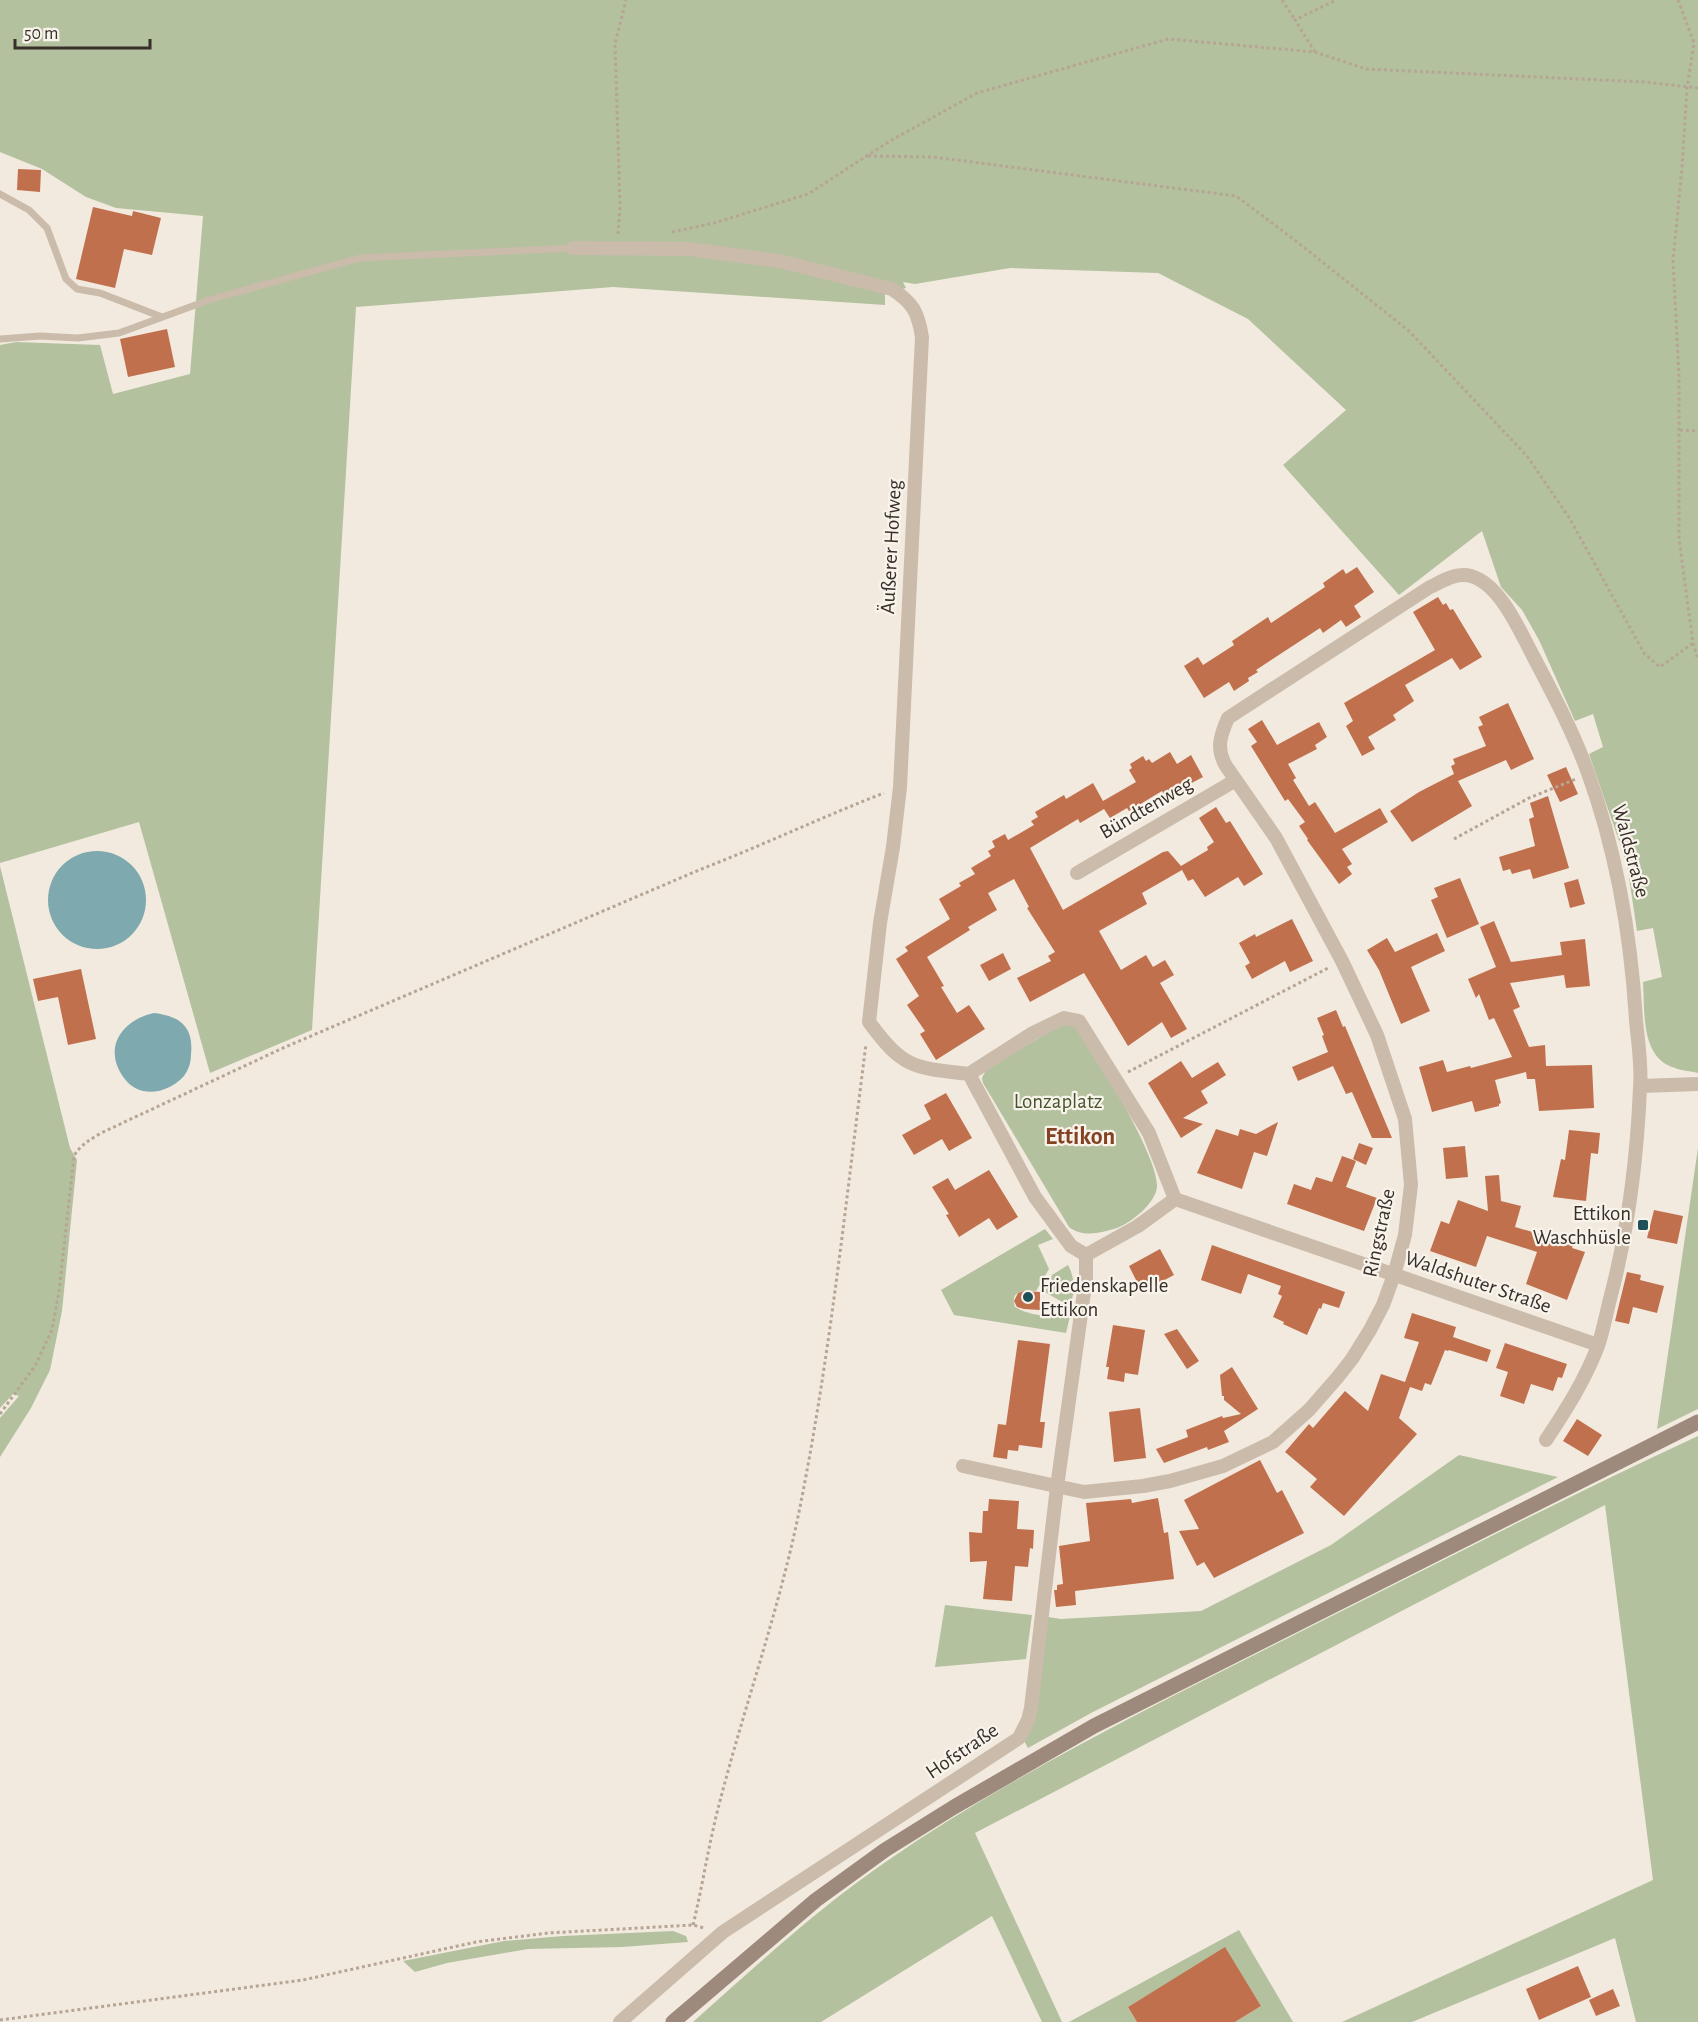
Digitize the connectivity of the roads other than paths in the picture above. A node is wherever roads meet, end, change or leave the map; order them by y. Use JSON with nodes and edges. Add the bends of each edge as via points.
{"nodes":[{"id":1,"x":0,"y":194,"type":"edge"},
{"id":2,"x":573,"y":248,"type":"joint"},
{"id":3,"x":162,"y":316,"type":"junction"},
{"id":4,"x":0,"y":339,"type":"edge"},
{"id":5,"x":1228,"y":718,"type":"joint"},
{"id":6,"x":1236,"y":780,"type":"junction"},
{"id":7,"x":1077,"y":873,"type":"dead end"},
{"id":8,"x":969,"y":1074,"type":"junction"},
{"id":9,"x":1698,"y":1084,"type":"edge"},
{"id":10,"x":1641,"y":1086,"type":"junction"},
{"id":11,"x":1175,"y":1199,"type":"junction"},
{"id":12,"x":1086,"y":1255,"type":"junction"},
{"id":13,"x":1394,"y":1275,"type":"junction"},
{"id":14,"x":1598,"y":1345,"type":"junction"},
{"id":15,"x":1698,"y":1422,"type":"edge"},
{"id":16,"x":1546,"y":1440,"type":"dead end"},
{"id":17,"x":963,"y":1466,"type":"dead end"},
{"id":18,"x":1057,"y":1487,"type":"junction"},
{"id":19,"x":620,"y":2022,"type":"edge"},
{"id":20,"x":673,"y":2022,"type":"edge"}],
"edges":[{"from":1,"to":3,"type":"lane","via":[[29,210],[47,228],[66,279],[77,289],[100,293]]},
{"from":2,"to":3,"type":"lane","via":[[360,258]]},
{"from":2,"to":8,"type":"street","name":"Äußerer Hofweg","via":[[689,249],[779,261],[892,288],[918,314],[922,337],[900,787],[869,1022],[902,1060]]},
{"from":3,"to":4,"type":"lane","via":[[119,333]]},
{"from":5,"to":6,"type":"street","name":"Ringstraße","via":[[1219,745],[1220,756]]},
{"from":5,"to":10,"type":"street","name":"Waldstraße","via":[[1430,587],[1456,575],[1471,576],[1484,583],[1510,612],[1553,692],[1588,773],[1627,920]]},
{"from":6,"to":7,"type":"street","name":"Bündtenweg"},
{"from":6,"to":13,"type":"street","name":"Ringstraße","via":[[1276,838],[1342,961],[1377,1035],[1405,1119],[1411,1185],[1405,1234]]},
{"from":8,"to":11,"type":"street","via":[[1064,1018],[1079,1021],[1149,1133]]},
{"from":8,"to":12,"type":"street","via":[[1035,1197],[1071,1246]]},
{"from":9,"to":10,"type":"street"},
{"from":10,"to":14,"type":"street","name":"Waldstraße","via":[[1622,1251]]},
{"from":11,"to":12,"type":"street","via":[[1138,1226]]},
{"from":11,"to":13,"type":"street","name":"Waldshuter Straße"},
{"from":12,"to":18,"type":"street","name":"Hofstraße","via":[[1085,1288]]},
{"from":13,"to":14,"type":"street","name":"Waldshuter Straße"},
{"from":13,"to":18,"type":"street","name":"Ringstraße","via":[[1371,1330],[1352,1359],[1309,1410],[1273,1442],[1222,1467],[1170,1481],[1084,1492]]},
{"from":14,"to":16,"type":"street","name":"Waldstraße","via":[[1574,1398]]},
{"from":15,"to":20,"type":"main road","via":[[1115,1715],[1013,1772],[895,1844],[816,1900]]},
{"from":17,"to":18,"type":"street","name":"Ringstraße"},
{"from":18,"to":19,"type":"street","name":"Hofstraße","via":[[1031,1708],[1019,1738],[723,1932]]}]}
